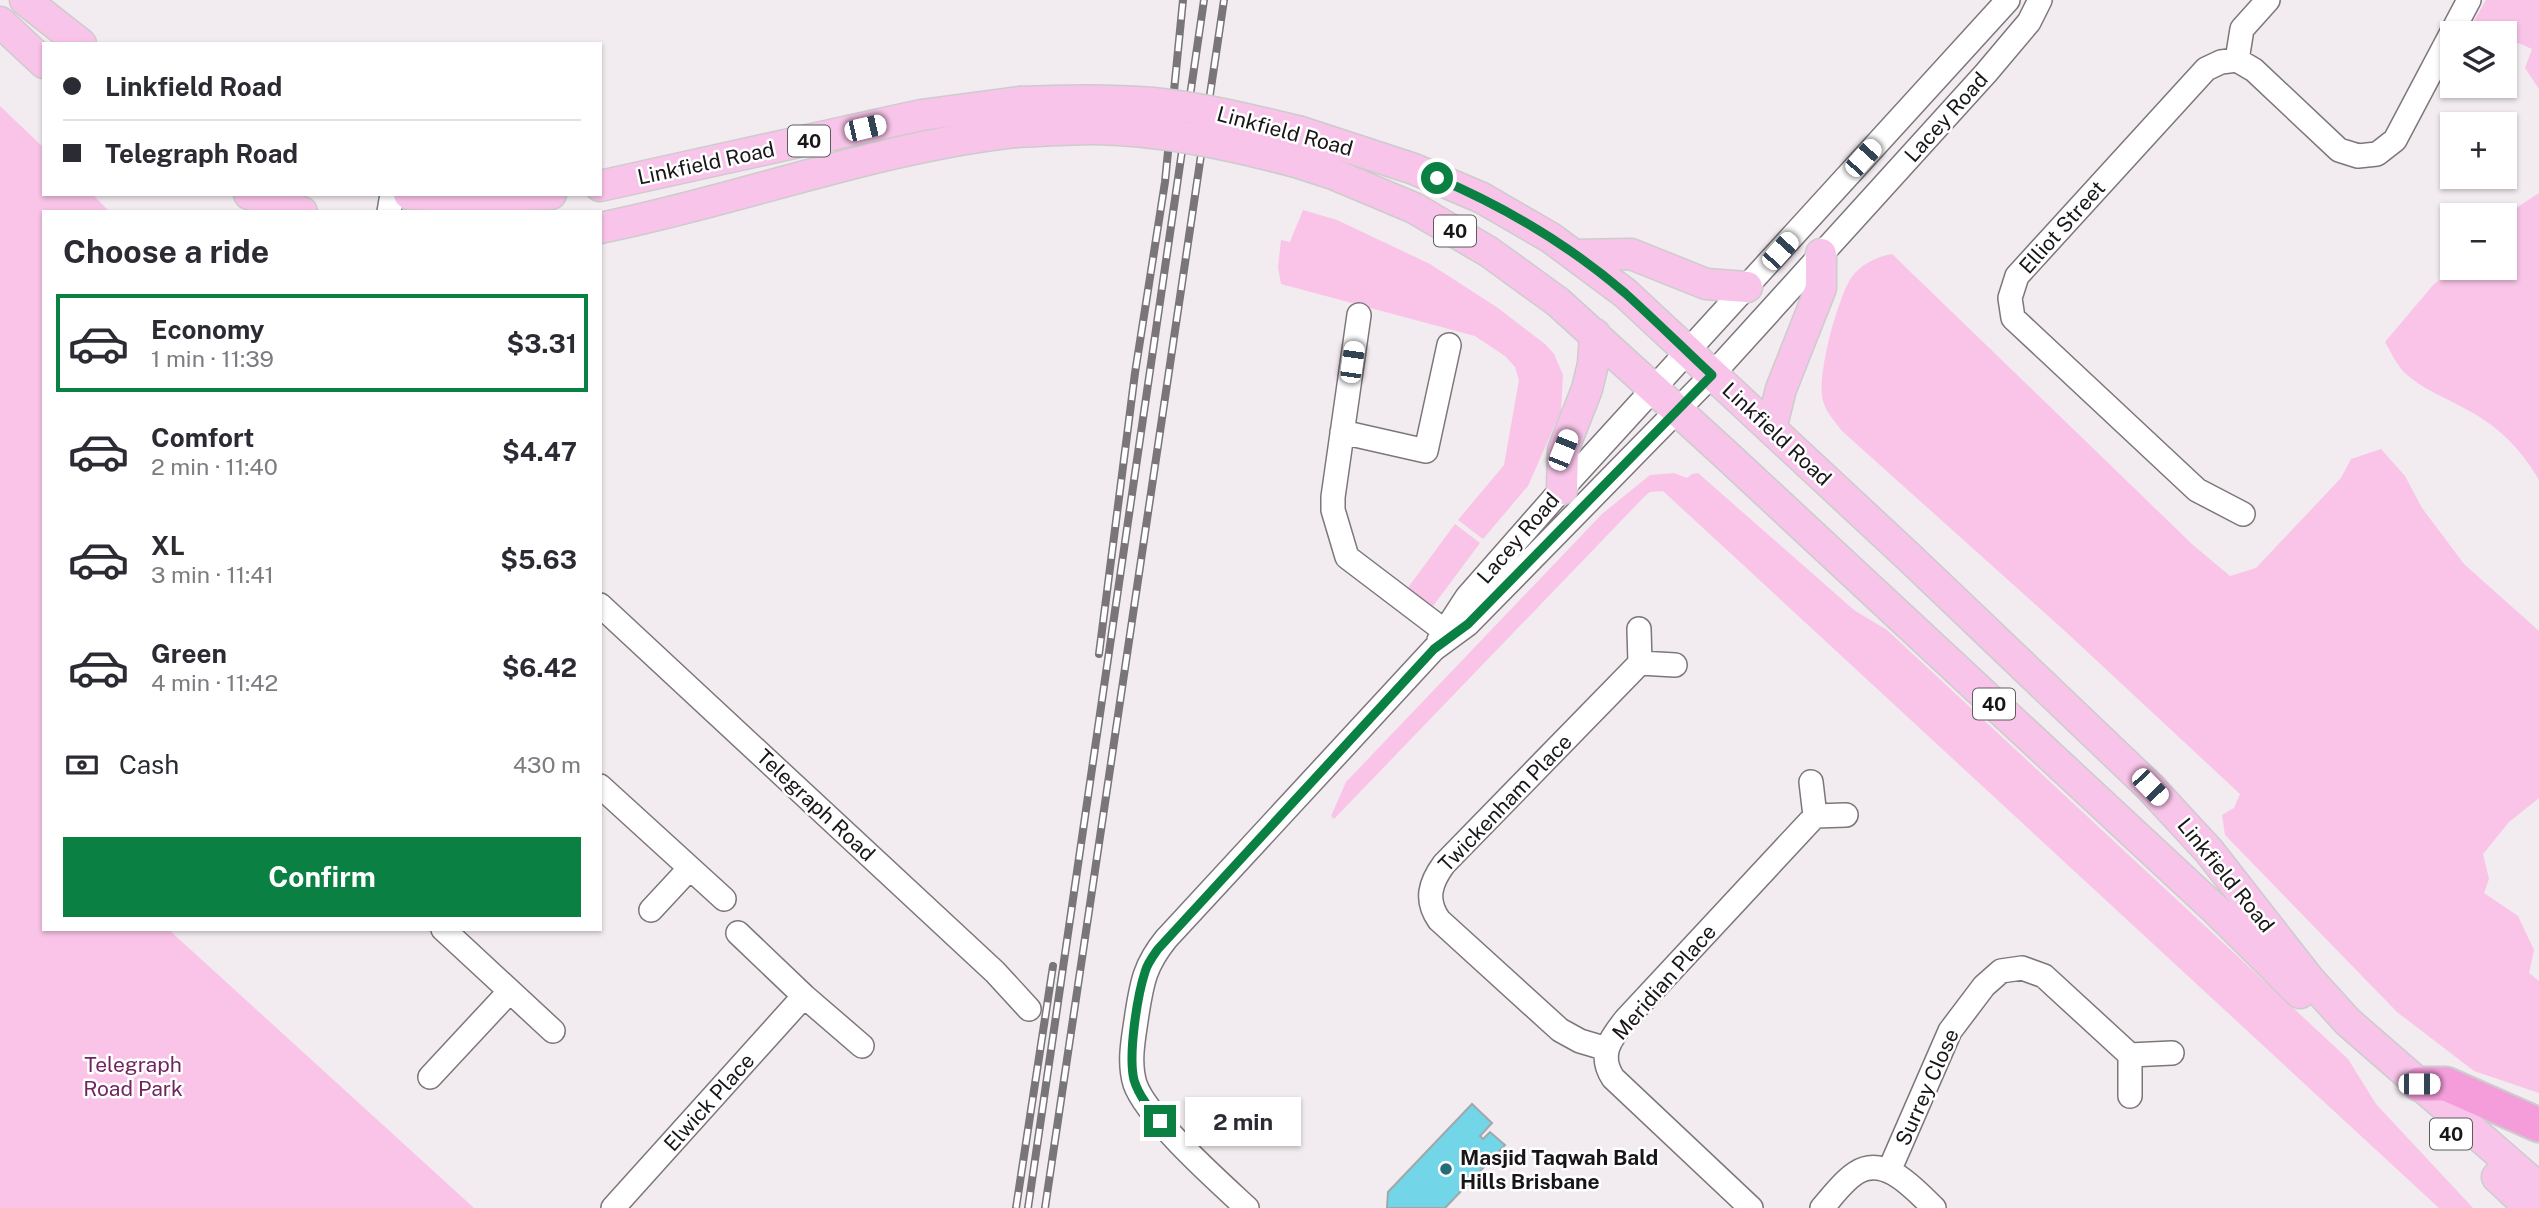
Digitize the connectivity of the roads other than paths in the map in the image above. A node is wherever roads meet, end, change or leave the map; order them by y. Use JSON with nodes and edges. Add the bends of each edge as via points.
{"nodes":[{"id":1,"x":26,"y":0,"type":"edge"},
{"id":2,"x":2008,"y":0,"type":"edge"},
{"id":3,"x":2040,"y":0,"type":"edge"},
{"id":4,"x":2268,"y":0,"type":"edge"},
{"id":5,"x":2469,"y":0,"type":"edge"},
{"id":6,"x":0,"y":22,"type":"edge"},
{"id":7,"x":78,"y":42,"type":"edge"},
{"id":8,"x":2237,"y":60,"type":"junction"},
{"id":9,"x":42,"y":61,"type":"edge"},
{"id":10,"x":602,"y":186,"type":"edge"},
{"id":11,"x":255,"y":196,"type":"edge"},
{"id":12,"x":455,"y":196,"type":"edge"},
{"id":13,"x":502,"y":196,"type":"edge"},
{"id":14,"x":296,"y":210,"type":"edge"},
{"id":15,"x":602,"y":228,"type":"edge"},
{"id":16,"x":1821,"y":254,"type":"junction"},
{"id":17,"x":1576,"y":255,"type":"junction"},
{"id":18,"x":1747,"y":287,"type":"junction"},
{"id":19,"x":1359,"y":315,"type":"dead end"},
{"id":20,"x":1595,"y":334,"type":"junction"},
{"id":21,"x":1449,"y":345,"type":"dead end"},
{"id":22,"x":1687,"y":352,"type":"junction"},
{"id":23,"x":1712,"y":375,"type":"junction"},
{"id":24,"x":1653,"y":389,"type":"junction"},
{"id":25,"x":1677,"y":410,"type":"junction"},
{"id":26,"x":1771,"y":429,"type":"junction"},
{"id":27,"x":1342,"y":432,"type":"junction"},
{"id":28,"x":1562,"y":489,"type":"junction"},
{"id":29,"x":2243,"y":514,"type":"dead end"},
{"id":30,"x":602,"y":607,"type":"edge"},
{"id":31,"x":1639,"y":629,"type":"dead end"},
{"id":32,"x":1443,"y":639,"type":"junction"},
{"id":33,"x":1640,"y":663,"type":"junction"},
{"id":34,"x":1675,"y":665,"type":"dead end"},
{"id":35,"x":1811,"y":782,"type":"dead end"},
{"id":36,"x":602,"y":788,"type":"edge"},
{"id":37,"x":1846,"y":815,"type":"dead end"},
{"id":38,"x":1815,"y":816,"type":"junction"},
{"id":39,"x":690,"y":868,"type":"junction"},
{"id":40,"x":724,"y":899,"type":"dead end"},
{"id":41,"x":652,"y":910,"type":"dead end"},
{"id":42,"x":445,"y":931,"type":"edge"},
{"id":43,"x":738,"y":933,"type":"dead end"},
{"id":44,"x":510,"y":991,"type":"junction"},
{"id":45,"x":804,"y":996,"type":"junction"},
{"id":46,"x":1029,"y":1009,"type":"dead end"},
{"id":47,"x":553,"y":1031,"type":"dead end"},
{"id":48,"x":862,"y":1046,"type":"dead end"},
{"id":49,"x":1607,"y":1049,"type":"junction"},
{"id":50,"x":2172,"y":1054,"type":"dead end"},
{"id":51,"x":2130,"y":1055,"type":"junction"},
{"id":52,"x":430,"y":1077,"type":"dead end"},
{"id":53,"x":2419,"y":1084,"type":"junction"},
{"id":54,"x":2130,"y":1096,"type":"dead end"},
{"id":55,"x":2539,"y":1125,"type":"edge"},
{"id":56,"x":1889,"y":1171,"type":"junction"},
{"id":57,"x":2539,"y":1188,"type":"edge"},
{"id":58,"x":613,"y":1208,"type":"edge"},
{"id":59,"x":1247,"y":1208,"type":"edge"},
{"id":60,"x":1751,"y":1208,"type":"edge"},
{"id":61,"x":1822,"y":1208,"type":"edge"},
{"id":62,"x":1934,"y":1208,"type":"edge"},
{"id":63,"x":2530,"y":1208,"type":"edge"}],
"edges":[{"from":1,"to":7,"type":"main road"},
{"from":2,"to":18,"type":"street","name":"Lacey Road"},
{"from":3,"to":16,"type":"street","name":"Lacey Road","via":[[2029,22],[1986,73]]},
{"from":4,"to":8,"type":"street","via":[[2242,29]]},
{"from":5,"to":8,"type":"street","via":[[2395,140],[2377,154],[2358,156],[2339,150],[2254,70]]},
{"from":6,"to":9,"type":"main road"},
{"from":8,"to":29,"type":"street","name":"Elliot Street","via":[[2206,69],[2017,276],[2010,298],[2013,318],[2197,490]]},
{"from":10,"to":17,"type":"main road","name":"Linkfield Road","number":"40","bridge":true,"via":[[920,115],[1020,103],[1155,103],[1301,132],[1414,169],[1516,216]]},
{"from":11,"to":14,"type":"main road"},
{"from":12,"to":13,"type":"main road"},
{"from":15,"to":20,"type":"main road","name":"Linkfield Road","number":"40","bridge":true,"via":[[919,146],[1015,132],[1137,132],[1222,144],[1296,162],[1376,191],[1450,228],[1519,272]]},
{"from":16,"to":23,"type":"street","name":"Lacey Road"},
{"from":16,"to":26,"type":"main road","via":[[1821,288],[1781,389]]},
{"from":17,"to":18,"type":"main road","via":[[1631,254],[1706,284]]},
{"from":17,"to":22,"type":"main road","name":"Linkfield Road","number":"40","via":[[1625,293]]},
{"from":18,"to":22,"type":"street","name":"Lacey Road"},
{"from":19,"to":27,"type":"street"},
{"from":20,"to":24,"type":"main road","name":"Linkfield Road","number":"40"},
{"from":20,"to":28,"type":"main road","via":[[1587,389],[1563,450]]},
{"from":21,"to":27,"type":"street","via":[[1426,451]]},
{"from":22,"to":23,"type":"main road","name":"Linkfield Road","number":"40"},
{"from":22,"to":24,"type":"street","name":"Lacey Road"},
{"from":23,"to":25,"type":"street","name":"Lacey Road"},
{"from":23,"to":26,"type":"main road","name":"Linkfield Road","number":"40"},
{"from":24,"to":25,"type":"main road","name":"Linkfield Road","number":"40"},
{"from":24,"to":28,"type":"street","name":"Lacey Road"},
{"from":25,"to":32,"type":"street","name":"Lacey Road","via":[[1468,624]]},
{"from":25,"to":63,"type":"main road","name":"Linkfield Road","number":"40"},
{"from":26,"to":53,"type":"main road","name":"Linkfield Road","number":"40","via":[[2150,787],[2209,851],[2321,993]]},
{"from":27,"to":32,"type":"street","via":[[1333,510],[1347,557]]},
{"from":28,"to":32,"type":"street","name":"Lacey Road","via":[[1467,597]]},
{"from":30,"to":46,"type":"street","name":"Telegraph Road","via":[[995,972]]},
{"from":31,"to":33,"type":"street"},
{"from":32,"to":59,"type":"street","name":"Lacey Road","via":[[1158,949],[1145,970],[1132,1054],[1141,1097]]},
{"from":33,"to":34,"type":"street"},
{"from":33,"to":49,"type":"street","name":"Twickenham Place","via":[[1444,864],[1430,891],[1433,911],[1440,920],[1550,1021],[1570,1037]]},
{"from":35,"to":38,"type":"street"},
{"from":36,"to":39,"type":"street"},
{"from":37,"to":38,"type":"street"},
{"from":38,"to":49,"type":"street","name":"Meridian Place","via":[[1626,1019]]},
{"from":39,"to":40,"type":"street"},
{"from":39,"to":41,"type":"street"},
{"from":42,"to":44,"type":"street"},
{"from":43,"to":45,"type":"street"},
{"from":44,"to":47,"type":"street"},
{"from":44,"to":52,"type":"street"},
{"from":45,"to":48,"type":"street"},
{"from":45,"to":58,"type":"street","name":"Elwick Place"},
{"from":49,"to":60,"type":"street","name":"Meridian Place","via":[[1607,1069],[1613,1079]]},
{"from":50,"to":51,"type":"street"},
{"from":51,"to":54,"type":"street"},
{"from":51,"to":56,"type":"street","name":"Surrey Close","via":[[2044,976],[2022,968],[2001,971],[1950,1031]]},
{"from":53,"to":55,"type":"highway","via":[[2446,1084]]},
{"from":53,"to":57,"type":"main road","name":"Linkfield Road","number":"40"},
{"from":56,"to":61,"type":"street","via":[[1871,1168],[1856,1173]]},
{"from":56,"to":62,"type":"street"}]}
